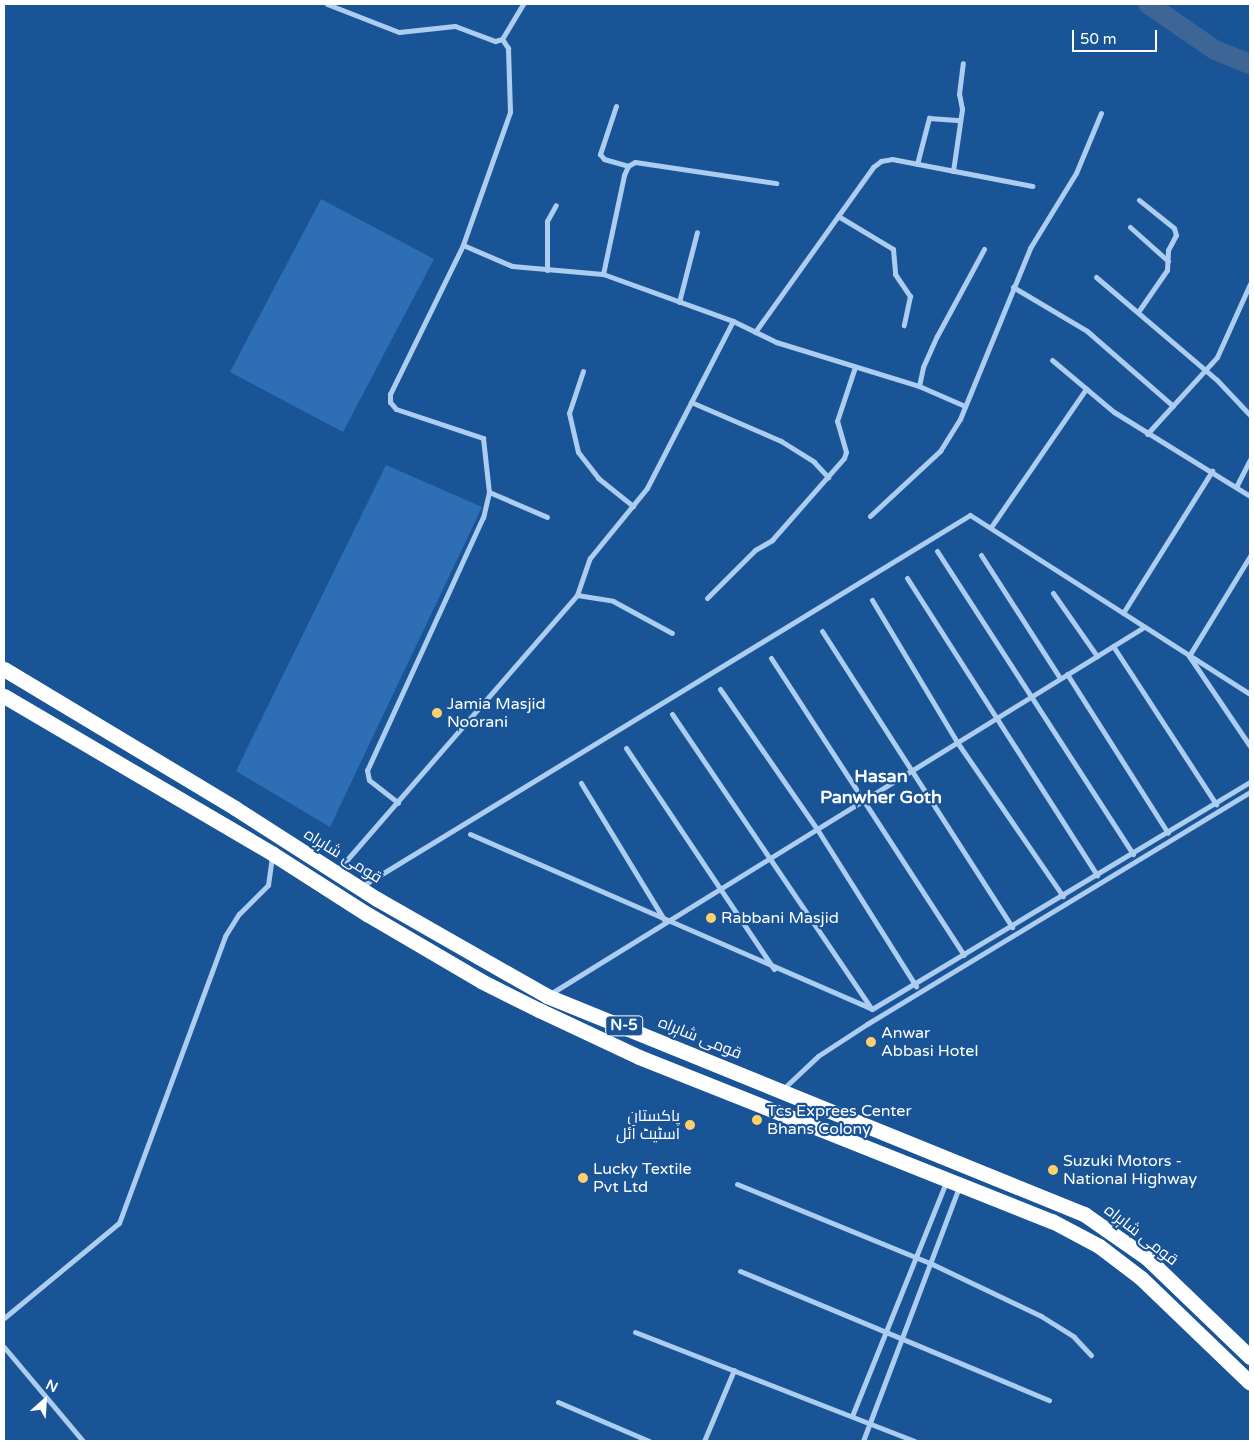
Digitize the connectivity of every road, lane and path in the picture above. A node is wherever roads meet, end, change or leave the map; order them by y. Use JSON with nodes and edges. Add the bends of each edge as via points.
{"nodes":[{"id":1,"x":327,"y":4,"type":"edge"},
{"id":2,"x":523,"y":4,"type":"edge"},
{"id":3,"x":502,"y":39,"type":"junction"},
{"id":4,"x":963,"y":63,"type":"dead end"},
{"id":5,"x":616,"y":106,"type":"dead end"},
{"id":6,"x":1101,"y":112,"type":"dead end"},
{"id":7,"x":960,"y":120,"type":"junction"},
{"id":8,"x":917,"y":164,"type":"junction"},
{"id":9,"x":628,"y":166,"type":"junction"},
{"id":10,"x":953,"y":170,"type":"junction"},
{"id":11,"x":776,"y":183,"type":"dead end"},
{"id":12,"x":1032,"y":186,"type":"dead end"},
{"id":13,"x":1139,"y":200,"type":"dead end"},
{"id":14,"x":556,"y":205,"type":"dead end"},
{"id":15,"x":838,"y":216,"type":"junction"},
{"id":16,"x":1130,"y":227,"type":"dead end"},
{"id":17,"x":697,"y":232,"type":"dead end"},
{"id":18,"x":463,"y":245,"type":"junction"},
{"id":19,"x":984,"y":249,"type":"dead end"},
{"id":20,"x":1169,"y":261,"type":"junction"},
{"id":21,"x":546,"y":270,"type":"junction"},
{"id":22,"x":602,"y":274,"type":"junction"},
{"id":23,"x":1096,"y":277,"type":"dead end"},
{"id":24,"x":1250,"y":284,"type":"edge"},
{"id":25,"x":1014,"y":287,"type":"junction"},
{"id":26,"x":678,"y":302,"type":"junction"},
{"id":27,"x":1138,"y":312,"type":"junction"},
{"id":28,"x":733,"y":321,"type":"junction"},
{"id":29,"x":904,"y":325,"type":"dead end"},
{"id":30,"x":755,"y":332,"type":"junction"},
{"id":31,"x":1052,"y":360,"type":"dead end"},
{"id":32,"x":855,"y":368,"type":"junction"},
{"id":33,"x":1205,"y":370,"type":"junction"},
{"id":34,"x":583,"y":371,"type":"dead end"},
{"id":35,"x":919,"y":386,"type":"junction"},
{"id":36,"x":1086,"y":389,"type":"junction"},
{"id":37,"x":691,"y":402,"type":"junction"},
{"id":38,"x":965,"y":406,"type":"junction"},
{"id":39,"x":1173,"y":406,"type":"junction"},
{"id":40,"x":1250,"y":415,"type":"edge"},
{"id":41,"x":1147,"y":434,"type":"junction"},
{"id":42,"x":1250,"y":458,"type":"edge"},
{"id":43,"x":1212,"y":471,"type":"junction"},
{"id":44,"x":828,"y":477,"type":"junction"},
{"id":45,"x":1236,"y":487,"type":"junction"},
{"id":46,"x":489,"y":492,"type":"junction"},
{"id":47,"x":1250,"y":496,"type":"edge"},
{"id":48,"x":633,"y":506,"type":"junction"},
{"id":49,"x":870,"y":516,"type":"dead end"},
{"id":50,"x":547,"y":517,"type":"dead end"},
{"id":51,"x":991,"y":526,"type":"junction"},
{"id":52,"x":937,"y":551,"type":"dead end"},
{"id":53,"x":981,"y":555,"type":"dead end"},
{"id":54,"x":1250,"y":556,"type":"edge"},
{"id":55,"x":907,"y":578,"type":"dead end"},
{"id":56,"x":1053,"y":593,"type":"dead end"},
{"id":57,"x":577,"y":595,"type":"junction"},
{"id":58,"x":707,"y":598,"type":"dead end"},
{"id":59,"x":872,"y":600,"type":"dead end"},
{"id":60,"x":1123,"y":614,"type":"junction"},
{"id":61,"x":1144,"y":627,"type":"junction"},
{"id":62,"x":822,"y":631,"type":"dead end"},
{"id":63,"x":672,"y":634,"type":"dead end"},
{"id":64,"x":1113,"y":646,"type":"junction"},
{"id":65,"x":1096,"y":656,"type":"junction"},
{"id":66,"x":1189,"y":656,"type":"junction"},
{"id":67,"x":771,"y":658,"type":"dead end"},
{"id":68,"x":4,"y":669,"type":"edge"},
{"id":69,"x":1067,"y":674,"type":"junction"},
{"id":70,"x":1060,"y":678,"type":"junction"},
{"id":71,"x":720,"y":689,"type":"dead end"},
{"id":72,"x":1250,"y":694,"type":"edge"},
{"id":73,"x":4,"y":696,"type":"edge"},
{"id":74,"x":1030,"y":697,"type":"junction"},
{"id":75,"x":672,"y":714,"type":"dead end"},
{"id":76,"x":997,"y":717,"type":"junction"},
{"id":77,"x":957,"y":742,"type":"junction"},
{"id":78,"x":1250,"y":746,"type":"edge"},
{"id":79,"x":626,"y":748,"type":"dead end"},
{"id":80,"x":912,"y":770,"type":"junction"},
{"id":81,"x":1250,"y":782,"type":"edge"},
{"id":82,"x":582,"y":783,"type":"dead end"},
{"id":83,"x":1250,"y":792,"type":"edge"},
{"id":84,"x":863,"y":800,"type":"junction"},
{"id":85,"x":398,"y":803,"type":"junction"},
{"id":86,"x":1216,"y":804,"type":"junction"},
{"id":87,"x":816,"y":829,"type":"junction"},
{"id":88,"x":1168,"y":833,"type":"junction"},
{"id":89,"x":470,"y":834,"type":"dead end"},
{"id":90,"x":273,"y":854,"type":"junction"},
{"id":91,"x":1132,"y":854,"type":"junction"},
{"id":92,"x":767,"y":858,"type":"junction"},
{"id":93,"x":336,"y":873,"type":"junction"},
{"id":94,"x":1097,"y":875,"type":"junction"},
{"id":95,"x":720,"y":886,"type":"junction"},
{"id":96,"x":359,"y":887,"type":"junction"},
{"id":97,"x":1063,"y":896,"type":"junction"},
{"id":98,"x":665,"y":921,"type":"junction"},
{"id":99,"x":1012,"y":927,"type":"junction"},
{"id":100,"x":964,"y":956,"type":"junction"},
{"id":101,"x":774,"y":969,"type":"junction"},
{"id":102,"x":916,"y":986,"type":"junction"},
{"id":103,"x":547,"y":996,"type":"junction"},
{"id":104,"x":872,"y":1009,"type":"junction"},
{"id":105,"x":782,"y":1090,"type":"junction"},
{"id":106,"x":953,"y":1182,"type":"junction"},
{"id":107,"x":737,"y":1184,"type":"dead end"},
{"id":108,"x":915,"y":1258,"type":"junction"},
{"id":109,"x":930,"y":1263,"type":"junction"},
{"id":110,"x":740,"y":1271,"type":"dead end"},
{"id":111,"x":4,"y":1318,"type":"edge"},
{"id":112,"x":635,"y":1332,"type":"dead end"},
{"id":113,"x":885,"y":1332,"type":"junction"},
{"id":114,"x":901,"y":1338,"type":"junction"},
{"id":115,"x":4,"y":1347,"type":"edge"},
{"id":116,"x":1091,"y":1355,"type":"dead end"},
{"id":117,"x":1250,"y":1358,"type":"edge"},
{"id":118,"x":734,"y":1370,"type":"junction"},
{"id":119,"x":1250,"y":1383,"type":"edge"},
{"id":120,"x":1049,"y":1400,"type":"dead end"},
{"id":121,"x":558,"y":1402,"type":"dead end"},
{"id":122,"x":852,"y":1416,"type":"junction"},
{"id":123,"x":870,"y":1422,"type":"junction"},
{"id":124,"x":83,"y":1441,"type":"edge"},
{"id":125,"x":649,"y":1441,"type":"edge"},
{"id":126,"x":704,"y":1441,"type":"edge"},
{"id":127,"x":863,"y":1441,"type":"edge"},
{"id":128,"x":914,"y":1441,"type":"edge"}],
"edges":[{"from":1,"to":3,"type":"street","via":[[399,32],[455,26],[495,41]]},
{"from":2,"to":3,"type":"street"},
{"from":3,"to":18,"type":"street","via":[[508,48],[510,112]]},
{"from":4,"to":7,"type":"street"},
{"from":5,"to":9,"type":"street","via":[[600,154],[604,159]]},
{"from":6,"to":25,"type":"street","via":[[1076,173],[1030,248]]},
{"from":7,"to":8,"type":"street","via":[[930,118]]},
{"from":7,"to":10,"type":"street"},
{"from":8,"to":10,"type":"street"},
{"from":8,"to":15,"type":"street","via":[[892,159],[881,161],[873,167]]},
{"from":9,"to":11,"type":"street","via":[[635,162]]},
{"from":9,"to":22,"type":"street"},
{"from":10,"to":12,"type":"street"},
{"from":13,"to":20,"type":"street","via":[[1176,231],[1168,250]]},
{"from":14,"to":21,"type":"street","via":[[548,221]]},
{"from":15,"to":29,"type":"street","via":[[893,249],[896,278],[910,296]]},
{"from":15,"to":30,"type":"street"},
{"from":16,"to":20,"type":"street"},
{"from":17,"to":26,"type":"street"},
{"from":18,"to":21,"type":"street","via":[[512,266]]},
{"from":18,"to":46,"type":"street","via":[[396,379],[390,402],[396,409],[482,438]]},
{"from":19,"to":35,"type":"street","via":[[937,336],[923,367]]},
{"from":20,"to":27,"type":"street","via":[[1167,270]]},
{"from":21,"to":22,"type":"street"},
{"from":22,"to":26,"type":"street"},
{"from":23,"to":27,"type":"street"},
{"from":24,"to":33,"type":"street","via":[[1223,347]]},
{"from":25,"to":38,"type":"street"},
{"from":25,"to":39,"type":"street","via":[[1086,331]]},
{"from":26,"to":28,"type":"street"},
{"from":27,"to":33,"type":"street"},
{"from":28,"to":30,"type":"street"},
{"from":28,"to":37,"type":"street"},
{"from":30,"to":32,"type":"street"},
{"from":31,"to":36,"type":"street"},
{"from":32,"to":35,"type":"street"},
{"from":32,"to":44,"type":"street","via":[[837,421],[846,452]]},
{"from":33,"to":39,"type":"street"},
{"from":33,"to":40,"type":"street"},
{"from":34,"to":48,"type":"street","via":[[569,413],[578,452],[598,478]]},
{"from":35,"to":38,"type":"street"},
{"from":36,"to":41,"type":"street"},
{"from":36,"to":51,"type":"street"},
{"from":37,"to":44,"type":"street","via":[[781,442],[814,462]]},
{"from":37,"to":48,"type":"street","via":[[647,488]]},
{"from":38,"to":49,"type":"street","via":[[940,451]]},
{"from":39,"to":41,"type":"street"},
{"from":41,"to":43,"type":"street"},
{"from":42,"to":45,"type":"street"},
{"from":43,"to":45,"type":"street"},
{"from":43,"to":60,"type":"street"},
{"from":44,"to":58,"type":"street","via":[[772,540],[755,550]]},
{"from":45,"to":47,"type":"street"},
{"from":46,"to":50,"type":"street"},
{"from":46,"to":85,"type":"street","via":[[484,517],[367,770],[369,780]]},
{"from":48,"to":57,"type":"street","via":[[590,558]]},
{"from":51,"to":60,"type":"street"},
{"from":51,"to":96,"type":"street","via":[[975,516],[966,517]]},
{"from":52,"to":74,"type":"street"},
{"from":53,"to":70,"type":"street"},
{"from":54,"to":66,"type":"street"},
{"from":55,"to":76,"type":"street"},
{"from":56,"to":65,"type":"street"},
{"from":57,"to":63,"type":"street","via":[[613,600]]},
{"from":57,"to":85,"type":"street"},
{"from":59,"to":77,"type":"street"},
{"from":60,"to":61,"type":"street"},
{"from":61,"to":64,"type":"street"},
{"from":61,"to":66,"type":"street"},
{"from":62,"to":80,"type":"street"},
{"from":64,"to":65,"type":"street"},
{"from":64,"to":86,"type":"street"},
{"from":65,"to":69,"type":"street"},
{"from":66,"to":72,"type":"street"},
{"from":66,"to":78,"type":"street"},
{"from":67,"to":84,"type":"street"},
{"from":68,"to":93,"type":"highway","name":"قومی شاہراہ","number":"N-5","via":[[236,808]]},
{"from":69,"to":70,"type":"street"},
{"from":69,"to":88,"type":"street"},
{"from":70,"to":74,"type":"street"},
{"from":71,"to":87,"type":"street"},
{"from":73,"to":90,"type":"highway","name":"قومی شاہراہ","number":"N-5"},
{"from":74,"to":76,"type":"street"},
{"from":74,"to":91,"type":"street"},
{"from":75,"to":92,"type":"street"},
{"from":76,"to":77,"type":"street"},
{"from":76,"to":94,"type":"street"},
{"from":77,"to":80,"type":"street"},
{"from":77,"to":97,"type":"street"},
{"from":79,"to":95,"type":"street"},
{"from":80,"to":84,"type":"street"},
{"from":80,"to":99,"type":"street"},
{"from":81,"to":86,"type":"street"},
{"from":82,"to":98,"type":"street"},
{"from":83,"to":105,"type":"street","via":[[867,1024],[818,1056]]},
{"from":84,"to":87,"type":"street"},
{"from":84,"to":100,"type":"street"},
{"from":85,"to":93,"type":"street"},
{"from":86,"to":88,"type":"street"},
{"from":87,"to":92,"type":"street"},
{"from":87,"to":102,"type":"street"},
{"from":88,"to":91,"type":"street"},
{"from":89,"to":98,"type":"street"},
{"from":90,"to":106,"type":"highway","name":"قومی شاہراہ","number":"N-5","via":[[367,914],[540,1010],[639,1057]]},
{"from":90,"to":111,"type":"street","via":[[268,885],[240,914],[226,936],[119,1223]]},
{"from":91,"to":94,"type":"street"},
{"from":92,"to":95,"type":"street"},
{"from":92,"to":104,"type":"street"},
{"from":93,"to":96,"type":"highway","name":"قومی شاہراہ","number":"N-5"},
{"from":94,"to":97,"type":"street"},
{"from":95,"to":98,"type":"street"},
{"from":95,"to":101,"type":"street"},
{"from":96,"to":103,"type":"highway","name":"قومی شاہراہ","number":"N-5"},
{"from":97,"to":99,"type":"street"},
{"from":98,"to":101,"type":"street"},
{"from":98,"to":103,"type":"street"},
{"from":99,"to":100,"type":"street"},
{"from":100,"to":102,"type":"street"},
{"from":101,"to":104,"type":"street"},
{"from":102,"to":104,"type":"street"},
{"from":103,"to":105,"type":"highway","name":"قومی شاہراہ","number":"N-5"},
{"from":105,"to":117,"type":"highway","name":"قومی شاہراہ","number":"N-5","via":[[1084,1214],[1147,1258]]},
{"from":106,"to":108,"type":"street"},
{"from":106,"to":109,"type":"street"},
{"from":106,"to":119,"type":"highway","name":"قومی شاہراہ","number":"N-5","via":[[1052,1221],[1098,1246],[1141,1278]]},
{"from":107,"to":108,"type":"street"},
{"from":108,"to":109,"type":"street"},
{"from":108,"to":113,"type":"street"},
{"from":109,"to":114,"type":"street"},
{"from":109,"to":116,"type":"street","via":[[1041,1316],[1074,1337]]},
{"from":110,"to":113,"type":"street"},
{"from":112,"to":118,"type":"street"},
{"from":113,"to":114,"type":"street"},
{"from":113,"to":122,"type":"street"},
{"from":114,"to":120,"type":"street"},
{"from":114,"to":123,"type":"street"},
{"from":115,"to":124,"type":"street"},
{"from":118,"to":122,"type":"street"},
{"from":118,"to":126,"type":"street"},
{"from":121,"to":125,"type":"street"},
{"from":122,"to":123,"type":"street"},
{"from":123,"to":127,"type":"street"},
{"from":123,"to":128,"type":"street"}]}
